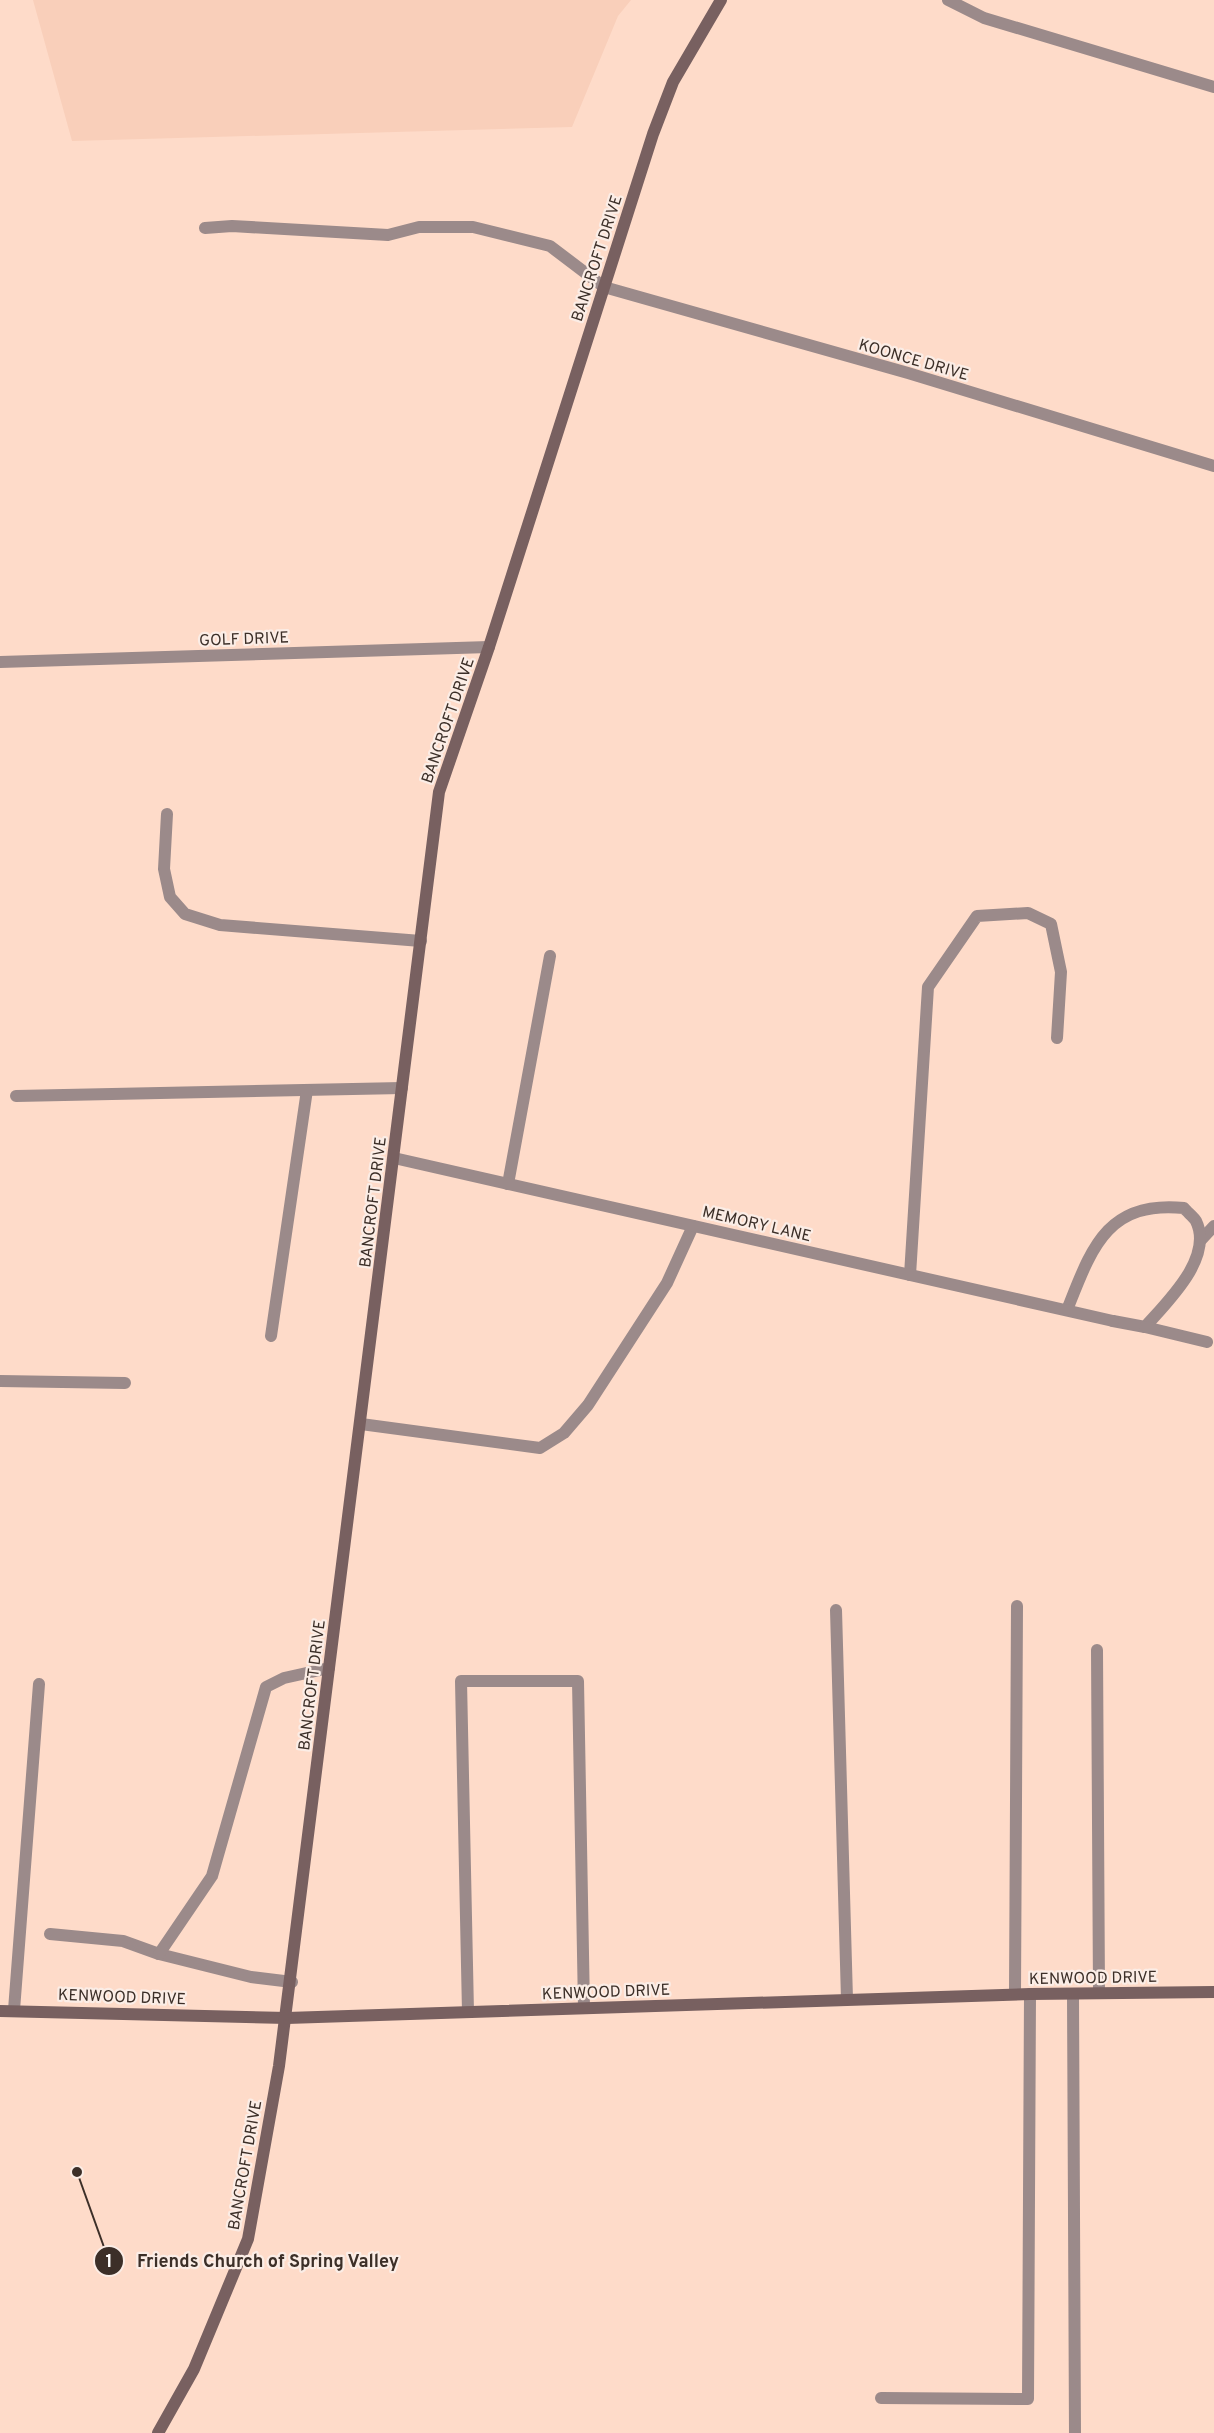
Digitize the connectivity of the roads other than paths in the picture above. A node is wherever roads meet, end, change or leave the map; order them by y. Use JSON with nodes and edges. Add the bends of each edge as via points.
{"nodes":[{"id":1,"x":721,"y":0,"type":"edge"},
{"id":2,"x":948,"y":0,"type":"edge"},
{"id":3,"x":1214,"y":87,"type":"edge"},
{"id":4,"x":205,"y":228,"type":"dead end"},
{"id":5,"x":604,"y":287,"type":"junction"},
{"id":6,"x":1214,"y":466,"type":"edge"},
{"id":7,"x":489,"y":647,"type":"junction"},
{"id":8,"x":0,"y":662,"type":"edge"},
{"id":9,"x":168,"y":814,"type":"dead end"},
{"id":10,"x":421,"y":941,"type":"junction"},
{"id":11,"x":550,"y":956,"type":"dead end"},
{"id":12,"x":1057,"y":1038,"type":"dead end"},
{"id":13,"x":402,"y":1088,"type":"junction"},
{"id":14,"x":307,"y":1090,"type":"junction"},
{"id":15,"x":16,"y":1096,"type":"dead end"},
{"id":16,"x":394,"y":1158,"type":"junction"},
{"id":17,"x":508,"y":1184,"type":"junction"},
{"id":18,"x":693,"y":1226,"type":"junction"},
{"id":19,"x":1214,"y":1226,"type":"edge"},
{"id":20,"x":1201,"y":1240,"type":"junction"},
{"id":21,"x":910,"y":1275,"type":"junction"},
{"id":22,"x":1067,"y":1311,"type":"junction"},
{"id":23,"x":1145,"y":1327,"type":"junction"},
{"id":24,"x":271,"y":1336,"type":"dead end"},
{"id":25,"x":1207,"y":1342,"type":"dead end"},
{"id":26,"x":0,"y":1381,"type":"edge"},
{"id":27,"x":125,"y":1383,"type":"dead end"},
{"id":28,"x":361,"y":1424,"type":"junction"},
{"id":29,"x":1017,"y":1606,"type":"dead end"},
{"id":30,"x":836,"y":1610,"type":"dead end"},
{"id":31,"x":1097,"y":1650,"type":"dead end"},
{"id":32,"x":329,"y":1668,"type":"junction"},
{"id":33,"x":39,"y":1684,"type":"dead end"},
{"id":34,"x":50,"y":1934,"type":"dead end"},
{"id":35,"x":159,"y":1954,"type":"junction"},
{"id":36,"x":292,"y":1982,"type":"junction"},
{"id":37,"x":1214,"y":1992,"type":"edge"},
{"id":38,"x":1099,"y":1993,"type":"junction"},
{"id":39,"x":1015,"y":1994,"type":"junction"},
{"id":40,"x":1030,"y":1994,"type":"junction"},
{"id":41,"x":1073,"y":1994,"type":"junction"},
{"id":42,"x":847,"y":1999,"type":"junction"},
{"id":43,"x":585,"y":2008,"type":"junction"},
{"id":44,"x":14,"y":2010,"type":"junction"},
{"id":45,"x":0,"y":2011,"type":"edge"},
{"id":46,"x":468,"y":2012,"type":"junction"},
{"id":47,"x":287,"y":2018,"type":"junction"},
{"id":48,"x":881,"y":2398,"type":"dead end"},
{"id":49,"x":158,"y":2433,"type":"edge"},
{"id":50,"x":1075,"y":2433,"type":"edge"}],
"edges":[{"from":1,"to":5,"type":"street","name":"BANCROFT DRIVE","via":[[673,82]]},
{"from":2,"to":3,"type":"street","via":[[984,18]]},
{"from":4,"to":5,"type":"street","via":[[232,226],[388,235],[419,227],[473,227],[550,246]]},
{"from":5,"to":6,"type":"street","name":"KOONCE DRIVE","via":[[908,373]]},
{"from":5,"to":7,"type":"street","name":"BANCROFT DRIVE"},
{"from":7,"to":8,"type":"street","name":"GOLF DRIVE"},
{"from":7,"to":10,"type":"street","name":"BANCROFT DRIVE","via":[[440,792]]},
{"from":9,"to":10,"type":"street","via":[[164,869],[170,897],[185,914],[220,925]]},
{"from":10,"to":13,"type":"street","name":"BANCROFT DRIVE"},
{"from":11,"to":17,"type":"street"},
{"from":12,"to":21,"type":"street","via":[[1061,972],[1051,924],[1028,913],[977,916],[928,987]]},
{"from":13,"to":14,"type":"street"},
{"from":13,"to":16,"type":"street","name":"BANCROFT DRIVE"},
{"from":14,"to":15,"type":"street"},
{"from":14,"to":24,"type":"street"},
{"from":16,"to":17,"type":"street","name":"MEMORY LANE"},
{"from":16,"to":28,"type":"street","name":"BANCROFT DRIVE"},
{"from":17,"to":18,"type":"street","name":"MEMORY LANE"},
{"from":18,"to":21,"type":"street","name":"MEMORY LANE"},
{"from":18,"to":28,"type":"street","via":[[667,1283],[588,1405],[564,1433],[540,1448]]},
{"from":19,"to":20,"type":"street"},
{"from":20,"to":22,"type":"street","via":[[1197,1221],[1184,1208],[1158,1205],[1135,1212],[1107,1230],[1089,1253]]},
{"from":20,"to":23,"type":"street","via":[[1197,1266]]},
{"from":21,"to":22,"type":"street","name":"MEMORY LANE"},
{"from":22,"to":23,"type":"street","name":"MEMORY LANE"},
{"from":23,"to":25,"type":"street","name":"MEMORY LANE"},
{"from":26,"to":27,"type":"street"},
{"from":28,"to":32,"type":"street","name":"BANCROFT DRIVE"},
{"from":29,"to":39,"type":"street"},
{"from":30,"to":42,"type":"street"},
{"from":31,"to":38,"type":"street"},
{"from":32,"to":35,"type":"street","via":[[284,1678],[266,1687],[212,1876]]},
{"from":32,"to":36,"type":"street","name":"BANCROFT DRIVE"},
{"from":33,"to":44,"type":"street"},
{"from":34,"to":35,"type":"street","via":[[123,1941]]},
{"from":35,"to":36,"type":"street","via":[[251,1977]]},
{"from":36,"to":47,"type":"street","name":"BANCROFT DRIVE"},
{"from":37,"to":38,"type":"street","name":"KENWOOD DRIVE"},
{"from":38,"to":41,"type":"street","name":"KENWOOD DRIVE"},
{"from":39,"to":40,"type":"street","name":"KENWOOD DRIVE"},
{"from":39,"to":42,"type":"street","name":"KENWOOD DRIVE"},
{"from":40,"to":41,"type":"street","name":"KENWOOD DRIVE"},
{"from":40,"to":48,"type":"street","via":[[1028,2399]]},
{"from":41,"to":50,"type":"street"},
{"from":42,"to":43,"type":"street","name":"KENWOOD DRIVE"},
{"from":43,"to":46,"type":"street","name":"KENWOOD DRIVE"},
{"from":43,"to":46,"type":"street","via":[[579,1681],[461,1681]]},
{"from":44,"to":45,"type":"street","name":"KENWOOD DRIVE"},
{"from":44,"to":47,"type":"street","name":"KENWOOD DRIVE"},
{"from":46,"to":47,"type":"street","name":"KENWOOD DRIVE"},
{"from":47,"to":49,"type":"street","name":"BANCROFT DRIVE","via":[[248,2239],[194,2369]]}]}
